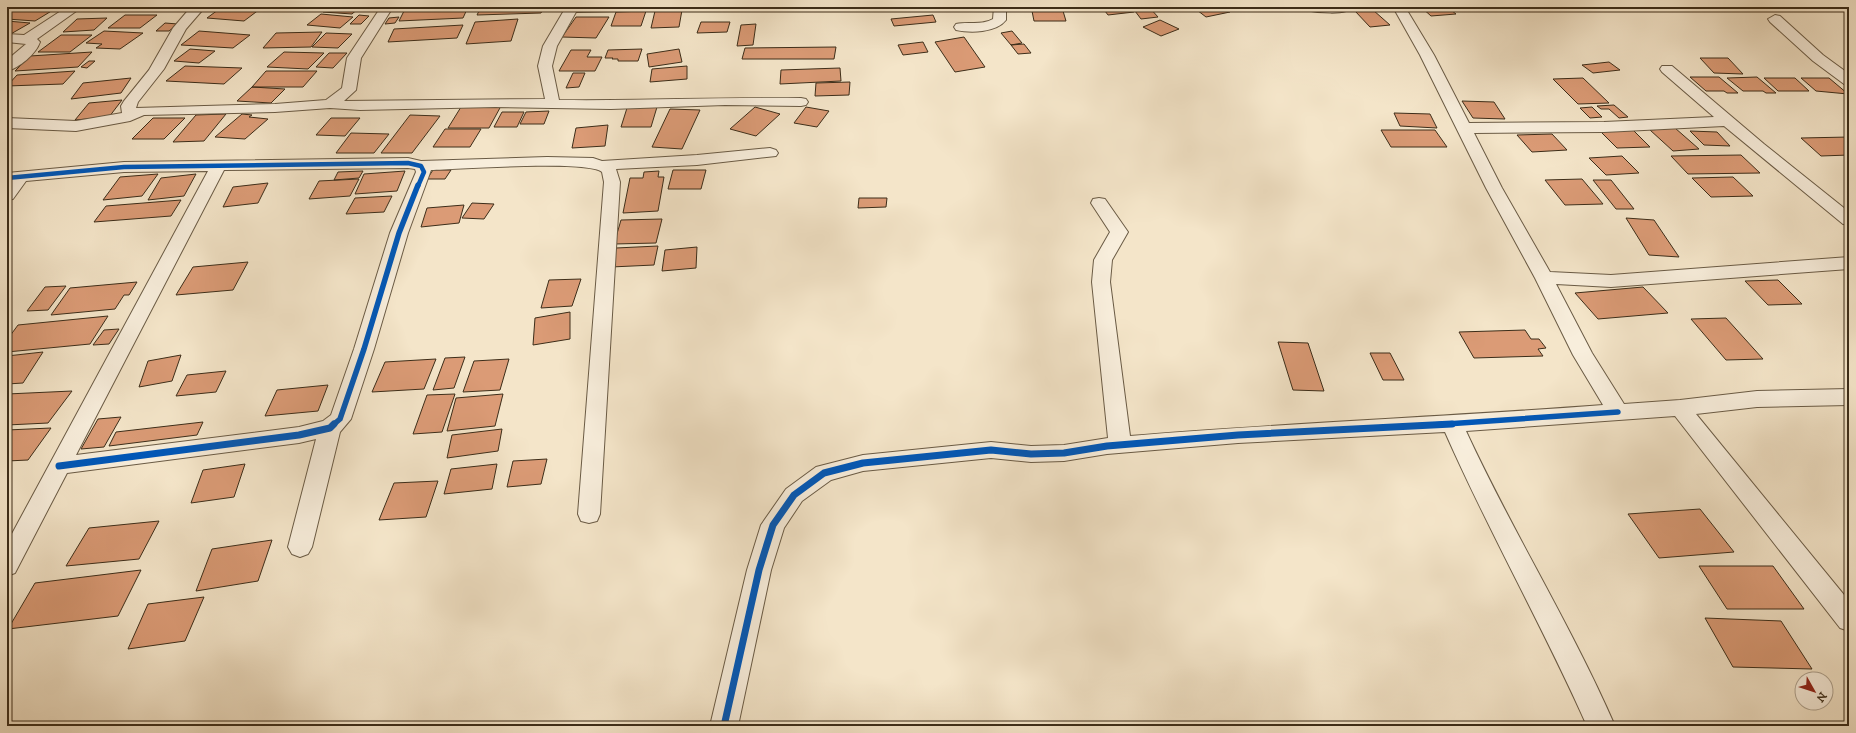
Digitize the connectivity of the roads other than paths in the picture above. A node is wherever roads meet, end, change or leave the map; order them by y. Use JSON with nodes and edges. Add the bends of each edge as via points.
{"nodes":[{"id":1,"x":76,"y":7,"type":"edge"},
{"id":2,"x":199,"y":7,"type":"edge"},
{"id":3,"x":387,"y":7,"type":"edge"},
{"id":4,"x":572,"y":7,"type":"edge"},
{"id":5,"x":619,"y":7,"type":"edge"},
{"id":6,"x":1000,"y":7,"type":"edge"},
{"id":7,"x":1310,"y":7,"type":"edge"},
{"id":8,"x":1347,"y":7,"type":"edge"},
{"id":9,"x":1399,"y":7,"type":"edge"},
{"id":10,"x":1775,"y":19,"type":"dead end"},
{"id":11,"x":961,"y":27,"type":"dead end"},
{"id":12,"x":7,"y":38,"type":"edge"},
{"id":13,"x":27,"y":39,"type":"junction"},
{"id":14,"x":7,"y":68,"type":"edge"},
{"id":15,"x":1667,"y":69,"type":"dead end"},
{"id":16,"x":1849,"y":81,"type":"edge"},
{"id":17,"x":801,"y":102,"type":"dead end"},
{"id":18,"x":330,"y":104,"type":"junction"},
{"id":19,"x":553,"y":104,"type":"junction"},
{"id":20,"x":130,"y":116,"type":"junction"},
{"id":21,"x":1726,"y":121,"type":"junction"},
{"id":22,"x":7,"y":123,"type":"edge"},
{"id":23,"x":1464,"y":128,"type":"junction"},
{"id":24,"x":770,"y":153,"type":"dead end"},
{"id":25,"x":604,"y":165,"type":"junction"},
{"id":26,"x":218,"y":166,"type":"junction"},
{"id":27,"x":421,"y":166,"type":"junction"},
{"id":28,"x":14,"y":177,"type":"edge"},
{"id":29,"x":7,"y":195,"type":"edge"},
{"id":30,"x":1099,"y":203,"type":"dead end"},
{"id":31,"x":1849,"y":220,"type":"edge"},
{"id":32,"x":1849,"y":263,"type":"edge"},
{"id":33,"x":1544,"y":278,"type":"junction"},
{"id":34,"x":1849,"y":397,"type":"edge"},
{"id":35,"x":1680,"y":408,"type":"junction"},
{"id":36,"x":1618,"y":412,"type":"junction"},
{"id":37,"x":1452,"y":424,"type":"junction"},
{"id":38,"x":330,"y":428,"type":"junction"},
{"id":39,"x":1120,"y":445,"type":"junction"},
{"id":40,"x":59,"y":466,"type":"junction"},
{"id":41,"x":590,"y":514,"type":"dead end"},
{"id":42,"x":300,"y":547,"type":"dead end"},
{"id":43,"x":7,"y":566,"type":"edge"},
{"id":44,"x":1849,"y":620,"type":"edge"},
{"id":45,"x":724,"y":726,"type":"edge"},
{"id":46,"x":1601,"y":726,"type":"edge"}],
"edges":[{"from":1,"to":13,"type":"street"},
{"from":2,"to":20,"type":"street","via":[[190,14],[156,70],[131,101],[128,106]]},
{"from":3,"to":18,"type":"street","via":[[354,58],[349,90]]},
{"from":4,"to":5,"type":"street"},
{"from":4,"to":19,"type":"street","via":[[550,46],[545,66]]},
{"from":6,"to":11,"type":"street","via":[[999,20],[996,23]]},
{"from":7,"to":8,"type":"street","via":[[1325,10]]},
{"from":9,"to":23,"type":"street"},
{"from":10,"to":16,"type":"street","via":[[1818,58]]},
{"from":12,"to":13,"type":"street"},
{"from":13,"to":14,"type":"street","via":[[32,42],[31,48]]},
{"from":15,"to":21,"type":"street"},
{"from":17,"to":19,"type":"street"},
{"from":18,"to":19,"type":"street"},
{"from":18,"to":20,"type":"street","via":[[141,111]]},
{"from":20,"to":22,"type":"street","via":[[76,126]]},
{"from":21,"to":23,"type":"street","via":[[1611,127]]},
{"from":21,"to":31,"type":"street"},
{"from":23,"to":33,"type":"street"},
{"from":24,"to":25,"type":"street"},
{"from":25,"to":27,"type":"street","via":[[546,162]]},
{"from":25,"to":41,"type":"street","via":[[611,172],[612,182]]},
{"from":26,"to":27,"type":"street","via":[[408,163]]},
{"from":26,"to":28,"type":"street","via":[[124,167]]},
{"from":26,"to":40,"type":"street"},
{"from":27,"to":38,"type":"street","via":[[424,172],[397,237],[340,419]]},
{"from":28,"to":29,"type":"street"},
{"from":30,"to":39,"type":"street","via":[[1119,232],[1103,260],[1101,282]]},
{"from":32,"to":33,"type":"street","via":[[1611,281]]},
{"from":33,"to":36,"type":"street","via":[[1583,355]]},
{"from":34,"to":35,"type":"street","via":[[1757,399]]},
{"from":35,"to":36,"type":"street"},
{"from":35,"to":44,"type":"street"},
{"from":36,"to":37,"type":"street"},
{"from":37,"to":39,"type":"street","via":[[1238,435]]},
{"from":37,"to":46,"type":"street","via":[[1466,457],[1565,647]]},
{"from":38,"to":40,"type":"street","via":[[304,434]]},
{"from":38,"to":42,"type":"street"},
{"from":39,"to":45,"type":"street","via":[[1064,453],[1030,454],[991,450],[946,454],[862,463],[824,473],[794,495],[773,525],[759,570]]},
{"from":40,"to":43,"type":"street"}]}
